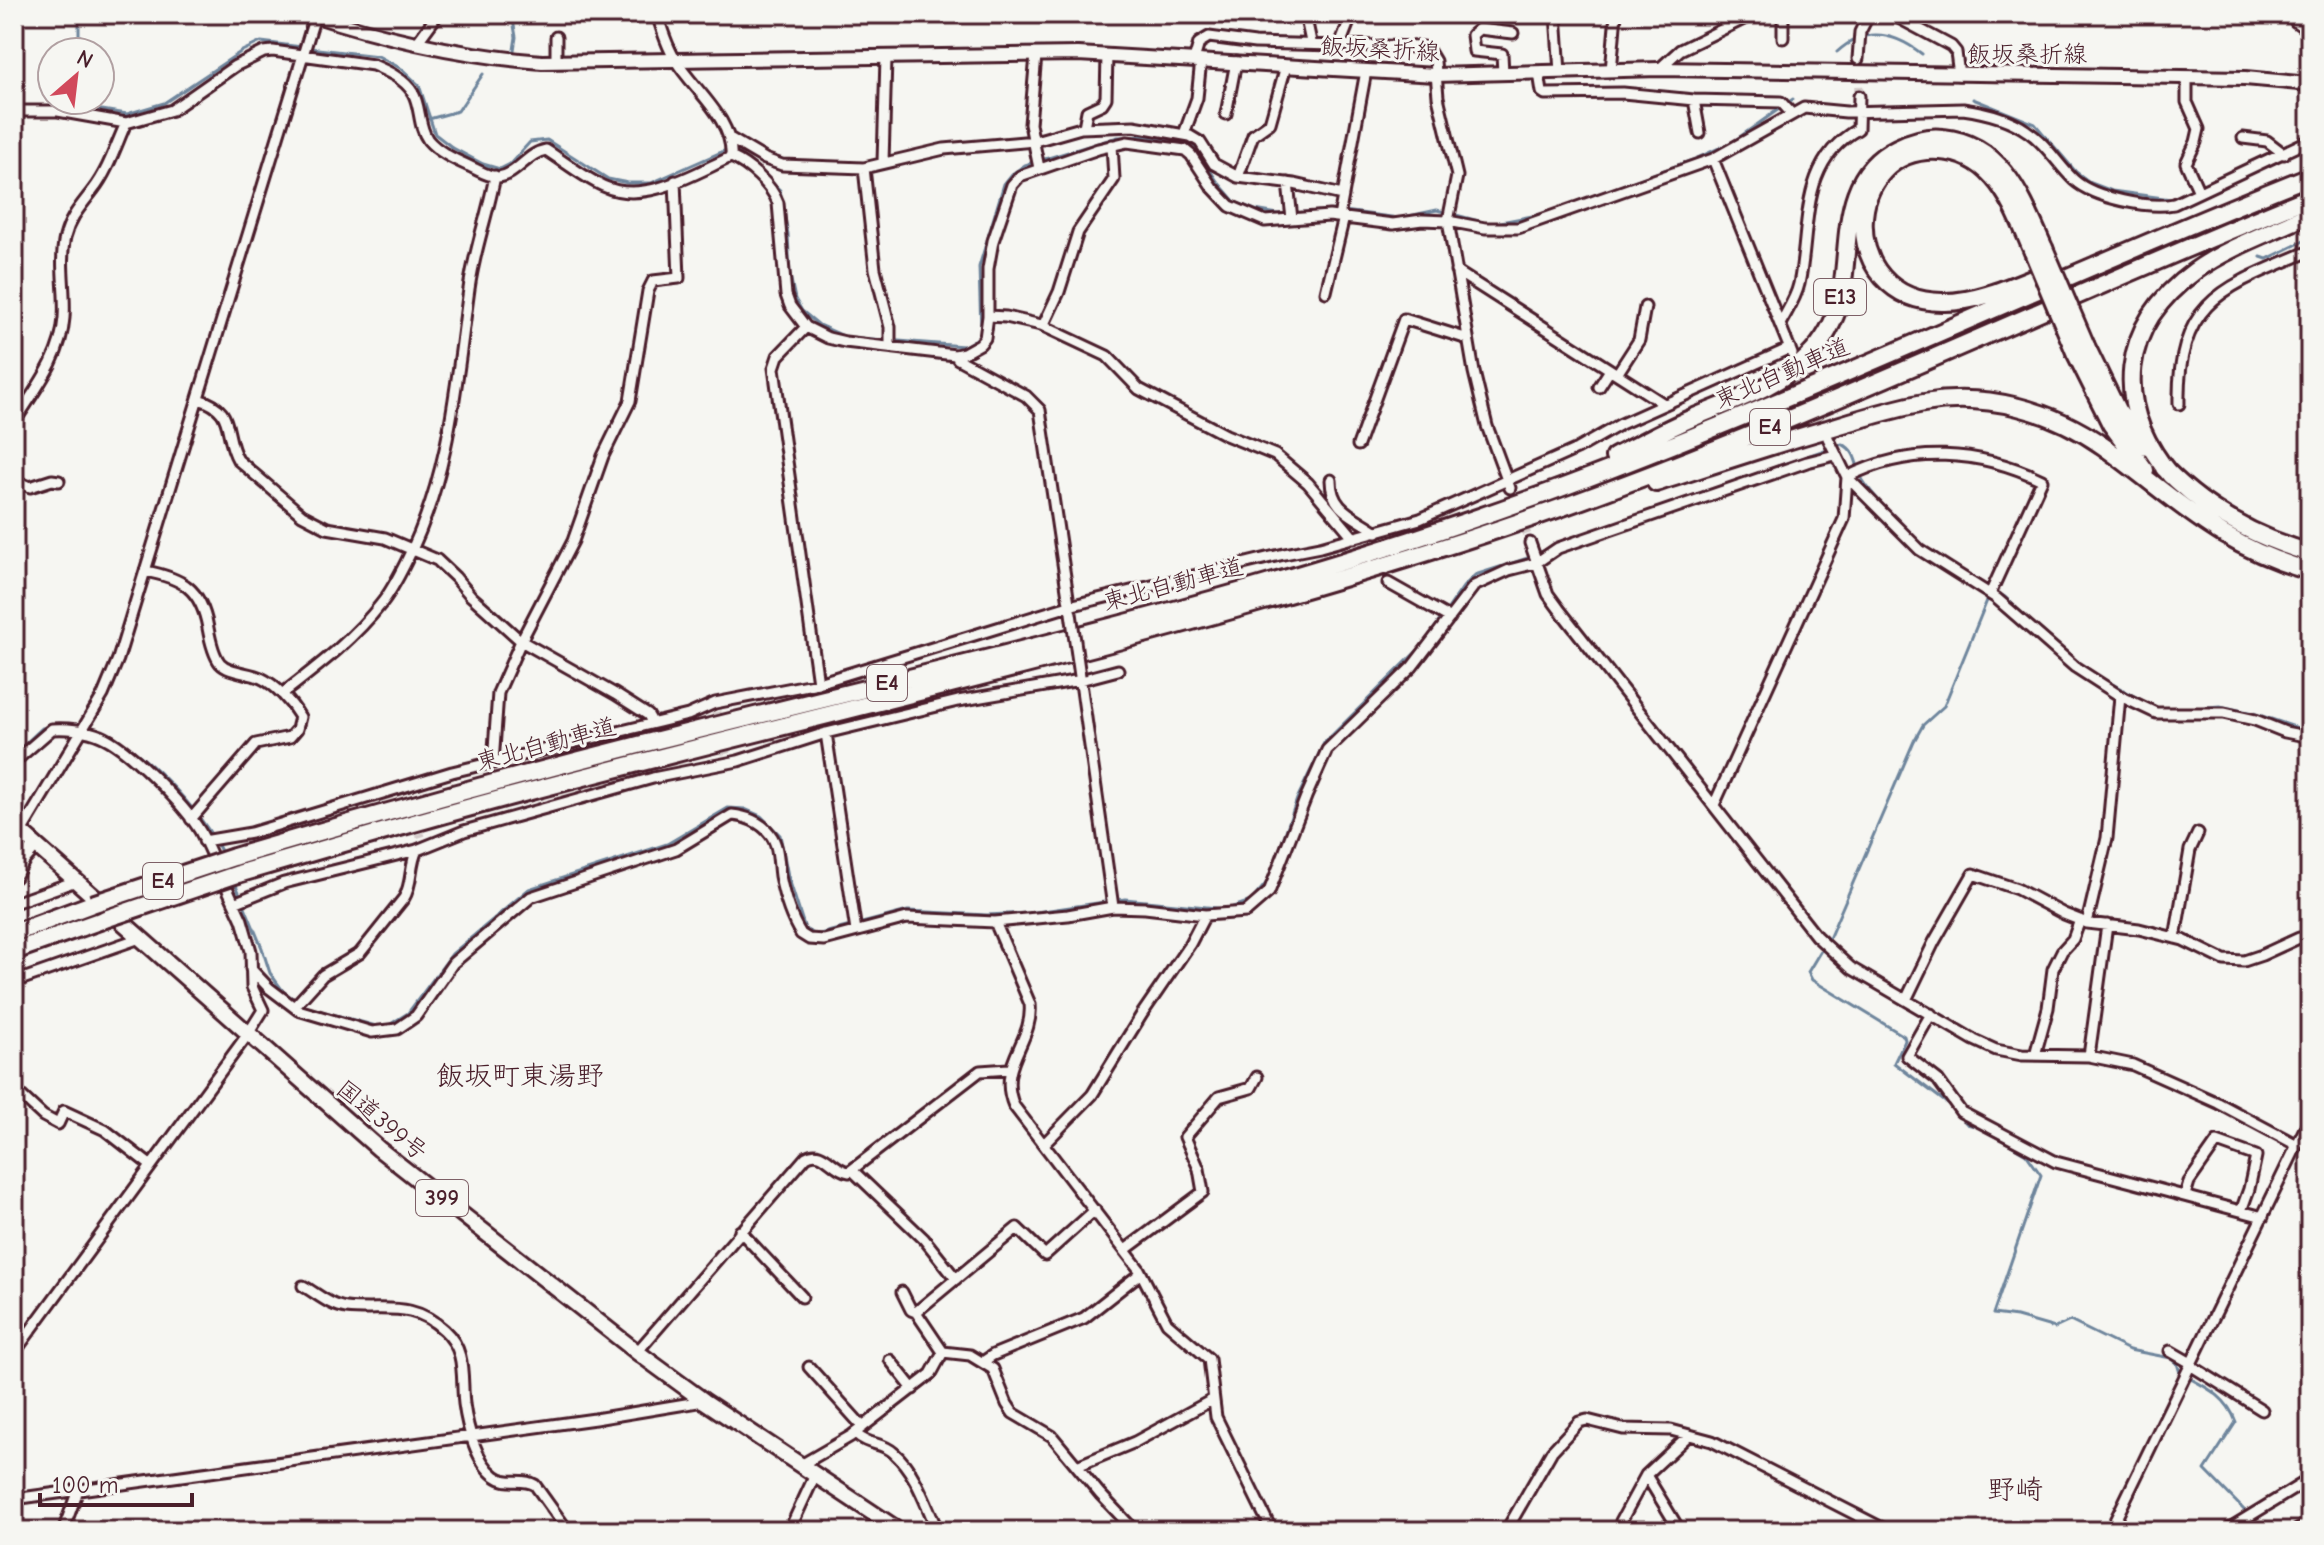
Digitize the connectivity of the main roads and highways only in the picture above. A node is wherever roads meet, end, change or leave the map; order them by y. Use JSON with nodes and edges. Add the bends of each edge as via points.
{"nodes":[{"id":1,"x":325,"y":16,"type":"edge"},
{"id":2,"x":2310,"y":84,"type":"edge"},
{"id":3,"x":2310,"y":174,"type":"edge"},
{"id":4,"x":2310,"y":197,"type":"edge"},
{"id":5,"x":2310,"y":214,"type":"edge"},
{"id":6,"x":2039,"y":250,"type":"junction"},
{"id":7,"x":2081,"y":349,"type":"junction"},
{"id":8,"x":2171,"y":476,"type":"junction"},
{"id":9,"x":1537,"y":496,"type":"junction"},
{"id":10,"x":2167,"y":496,"type":"junction"},
{"id":11,"x":1474,"y":538,"type":"junction"},
{"id":12,"x":2310,"y":553,"type":"edge"},
{"id":13,"x":2310,"y":571,"type":"edge"},
{"id":14,"x":18,"y":829,"type":"edge"},
{"id":15,"x":36,"y":845,"type":"junction"},
{"id":16,"x":14,"y":876,"type":"edge"},
{"id":17,"x":14,"y":933,"type":"edge"},
{"id":18,"x":14,"y":951,"type":"edge"},
{"id":19,"x":900,"y":1531,"type":"edge"}],
"edges":[{"from":1,"to":2,"type":"main road","name":"飯坂桑折線","via":[[416,44],[488,58],[556,62],[1107,55],[1436,75],[1659,69],[2245,78]]},
{"from":3,"to":6,"type":"highway","via":[[2003,288],[1941,302],[1907,295],[1880,275],[1864,246],[1863,211],[1878,180],[1901,159],[1928,151],[1955,153],[1981,166],[2001,187]]},
{"from":3,"to":9,"type":"highway","name":"東北自動車道","number":"E4","via":[[1796,394]]},
{"from":4,"to":11,"type":"highway","name":"東北自動車道","number":"E4","via":[[1765,429]]},
{"from":5,"to":8,"type":"highway","via":[[2197,270],[2146,322],[2134,356],[2134,410],[2145,439]]},
{"from":6,"to":7,"type":"highway","number":"E13","bridge":true},
{"from":6,"to":9,"type":"highway","number":"E13","via":[[2013,182],[1990,157],[1944,138],[1926,138],[1892,150],[1858,188],[1836,315],[1806,359],[1762,388],[1669,428]]},
{"from":7,"to":8,"type":"highway","number":"E13","via":[[2128,428]]},
{"from":7,"to":10,"type":"highway","via":[[2095,395],[2117,433]]},
{"from":8,"to":12,"type":"highway","number":"E13","via":[[2229,520]]},
{"from":9,"to":17,"type":"highway","name":"東北自動車道","number":"E4","bridge":true,"via":[[1352,558],[1150,616],[521,775],[234,857]]},
{"from":10,"to":11,"type":"highway","via":[[2101,444],[2062,422],[1995,402],[1949,400],[1902,407]]},
{"from":10,"to":13,"type":"highway","via":[[2226,538]]},
{"from":11,"to":18,"type":"highway","name":"東北自動車道","number":"E4","bridge":true,"via":[[1228,612],[526,792],[238,874]]},
{"from":14,"to":15,"type":"highway","name":"国道399号","number":"399"},
{"from":15,"to":16,"type":"main road"},
{"from":15,"to":19,"type":"highway","name":"国道399号","number":"399","via":[[379,1149],[637,1352]]}]}
